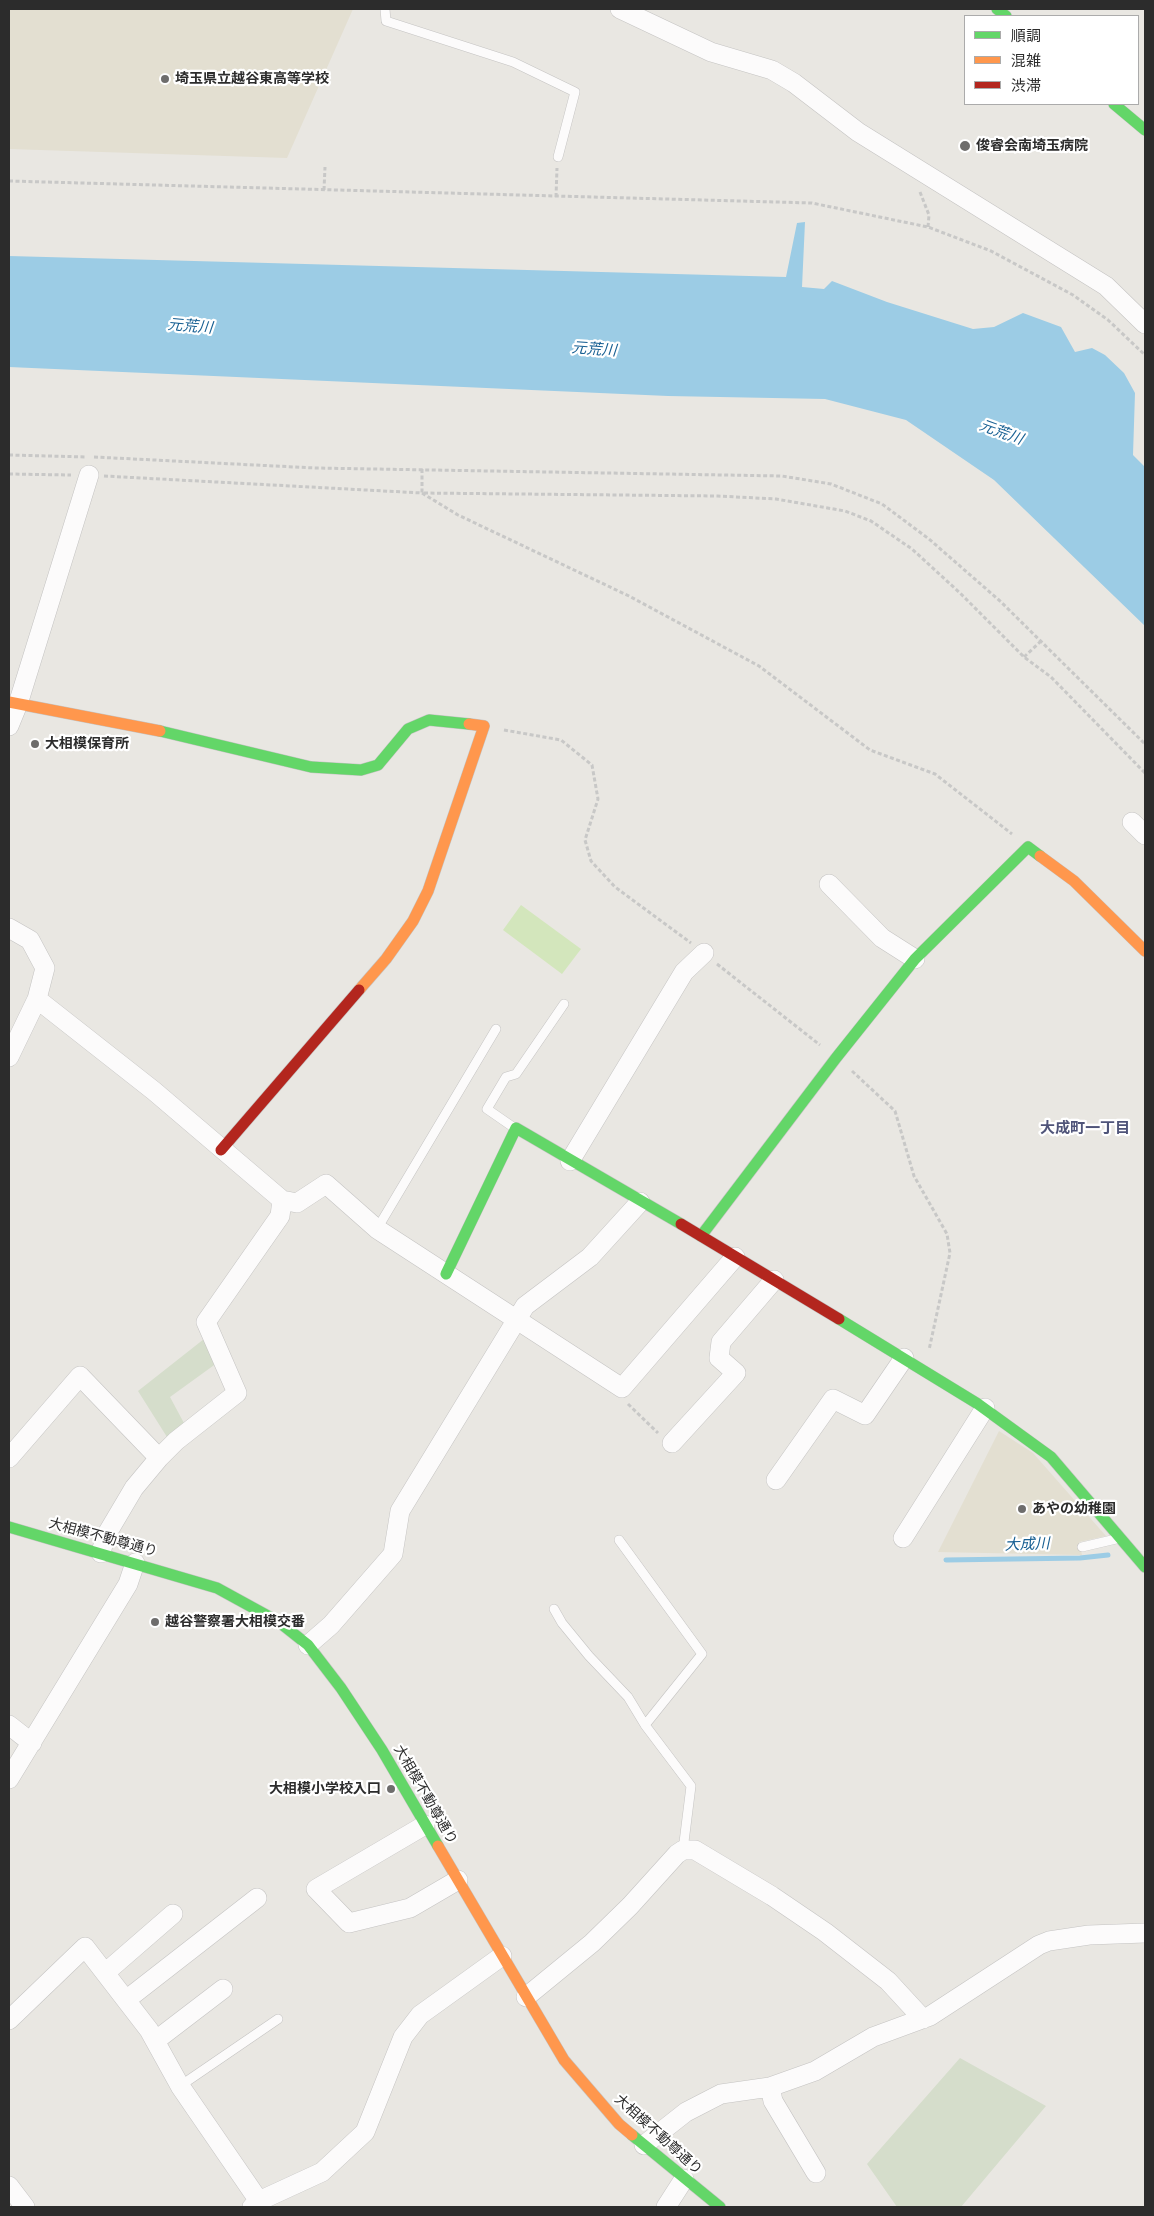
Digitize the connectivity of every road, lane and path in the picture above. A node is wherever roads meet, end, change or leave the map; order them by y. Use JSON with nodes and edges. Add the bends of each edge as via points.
{"nodes":[{"id":1,"x":386,"y":9,"type":"edge"},
{"id":2,"x":620,"y":9,"type":"edge"},
{"id":3,"x":1115,"y":105,"type":"edge"},
{"id":4,"x":1144,"y":126,"type":"edge"},
{"id":5,"x":558,"y":158,"type":"dead end"},
{"id":6,"x":324,"y":166,"type":"dead end"},
{"id":7,"x":920,"y":171,"type":"junction"},
{"id":8,"x":556,"y":174,"type":"dead end"},
{"id":9,"x":9,"y":181,"type":"edge"},
{"id":10,"x":324,"y":190,"type":"junction"},
{"id":11,"x":556,"y":197,"type":"junction"},
{"id":12,"x":928,"y":228,"type":"junction"},
{"id":13,"x":1145,"y":324,"type":"edge"},
{"id":14,"x":1145,"y":355,"type":"edge"},
{"id":15,"x":9,"y":455,"type":"edge"},
{"id":16,"x":422,"y":469,"type":"junction"},
{"id":17,"x":9,"y":474,"type":"edge"},
{"id":18,"x":89,"y":475,"type":"junction"},
{"id":19,"x":422,"y":493,"type":"junction"},
{"id":20,"x":1041,"y":641,"type":"junction"},
{"id":21,"x":1024,"y":658,"type":"junction"},
{"id":22,"x":13,"y":703,"type":"edge"},
{"id":23,"x":9,"y":726,"type":"edge"},
{"id":24,"x":484,"y":726,"type":"junction"},
{"id":25,"x":1145,"y":744,"type":"edge"},
{"id":26,"x":1145,"y":773,"type":"edge"},
{"id":27,"x":1132,"y":822,"type":"dead end"},
{"id":28,"x":1145,"y":835,"type":"edge"},
{"id":29,"x":1028,"y":847,"type":"junction"},
{"id":30,"x":829,"y":884,"type":"dead end"},
{"id":31,"x":9,"y":928,"type":"edge"},
{"id":32,"x":1145,"y":951,"type":"edge"},
{"id":33,"x":704,"y":953,"type":"junction"},
{"id":34,"x":916,"y":959,"type":"junction"},
{"id":35,"x":37,"y":999,"type":"junction"},
{"id":36,"x":564,"y":1004,"type":"dead end"},
{"id":37,"x":496,"y":1029,"type":"dead end"},
{"id":38,"x":9,"y":1057,"type":"edge"},
{"id":39,"x":836,"y":1058,"type":"junction"},
{"id":40,"x":516,"y":1128,"type":"junction"},
{"id":41,"x":221,"y":1150,"type":"junction"},
{"id":42,"x":570,"y":1160,"type":"junction"},
{"id":43,"x":282,"y":1200,"type":"junction"},
{"id":44,"x":640,"y":1202,"type":"junction"},
{"id":45,"x":377,"y":1229,"type":"junction"},
{"id":46,"x":701,"y":1236,"type":"junction"},
{"id":47,"x":735,"y":1258,"type":"junction"},
{"id":48,"x":446,"y":1274,"type":"junction"},
{"id":49,"x":774,"y":1280,"type":"junction"},
{"id":50,"x":517,"y":1318,"type":"junction"},
{"id":51,"x":904,"y":1358,"type":"junction"},
{"id":52,"x":925,"y":1370,"type":"junction"},
{"id":53,"x":622,"y":1388,"type":"junction"},
{"id":54,"x":985,"y":1408,"type":"junction"},
{"id":55,"x":672,"y":1443,"type":"joint"},
{"id":56,"x":9,"y":1458,"type":"edge"},
{"id":57,"x":159,"y":1458,"type":"junction"},
{"id":58,"x":776,"y":1480,"type":"dead end"},
{"id":59,"x":9,"y":1527,"type":"edge"},
{"id":60,"x":1120,"y":1536,"type":"junction"},
{"id":61,"x":903,"y":1538,"type":"dead end"},
{"id":62,"x":619,"y":1540,"type":"dead end"},
{"id":63,"x":1082,"y":1548,"type":"dead end"},
{"id":64,"x":101,"y":1552,"type":"junction"},
{"id":65,"x":135,"y":1563,"type":"junction"},
{"id":66,"x":1145,"y":1566,"type":"edge"},
{"id":67,"x":554,"y":1609,"type":"dead end"},
{"id":68,"x":308,"y":1645,"type":"junction"},
{"id":69,"x":9,"y":1725,"type":"edge"},
{"id":70,"x":645,"y":1725,"type":"junction"},
{"id":71,"x":32,"y":1743,"type":"junction"},
{"id":72,"x":9,"y":1780,"type":"edge"},
{"id":73,"x":425,"y":1824,"type":"junction"},
{"id":74,"x":683,"y":1850,"type":"junction"},
{"id":75,"x":458,"y":1880,"type":"junction"},
{"id":76,"x":257,"y":1898,"type":"dead end"},
{"id":77,"x":173,"y":1914,"type":"dead end"},
{"id":78,"x":1145,"y":1933,"type":"edge"},
{"id":79,"x":502,"y":1956,"type":"junction"},
{"id":80,"x":105,"y":1973,"type":"junction"},
{"id":81,"x":223,"y":1989,"type":"dead end"},
{"id":82,"x":526,"y":1997,"type":"junction"},
{"id":83,"x":126,"y":2000,"type":"junction"},
{"id":84,"x":278,"y":2019,"type":"dead end"},
{"id":85,"x":923,"y":2019,"type":"junction"},
{"id":86,"x":9,"y":2020,"type":"edge"},
{"id":87,"x":155,"y":2041,"type":"junction"},
{"id":88,"x":180,"y":2086,"type":"junction"},
{"id":89,"x":770,"y":2087,"type":"junction"},
{"id":90,"x":644,"y":2145,"type":"junction"},
{"id":91,"x":816,"y":2173,"type":"dead end"},
{"id":92,"x":684,"y":2179,"type":"junction"},
{"id":93,"x":9,"y":2186,"type":"edge"},
{"id":94,"x":255,"y":2204,"type":"edge"},
{"id":95,"x":25,"y":2207,"type":"edge"},
{"id":96,"x":666,"y":2207,"type":"edge"},
{"id":97,"x":720,"y":2207,"type":"edge"}],
"edges":[{"from":1,"to":5,"type":"lane","via":[[386,21],[513,62],[575,92]]},
{"from":2,"to":7,"type":"street","via":[[711,52],[772,70],[858,132]]},
{"from":3,"to":4,"type":"street"},
{"from":6,"to":10,"type":"path"},
{"from":7,"to":12,"type":"path","via":[[916,181],[929,215]]},
{"from":7,"to":13,"type":"street","via":[[1106,286]]},
{"from":8,"to":11,"type":"path"},
{"from":9,"to":10,"type":"path"},
{"from":10,"to":11,"type":"path"},
{"from":11,"to":12,"type":"path","via":[[812,203]]},
{"from":12,"to":14,"type":"path","via":[[990,251],[1073,296],[1108,320]]},
{"from":15,"to":16,"type":"path","via":[[315,468]]},
{"from":16,"to":19,"type":"path"},
{"from":16,"to":20,"type":"path","via":[[782,476],[831,484],[882,504],[922,533]]},
{"from":17,"to":18,"type":"path"},
{"from":18,"to":19,"type":"path"},
{"from":18,"to":22,"type":"street"},
{"from":19,"to":21,"type":"path","via":[[718,496],[776,499],[845,511],[872,521],[912,549]]},
{"from":19,"to":29,"type":"path","via":[[475,523],[629,596],[759,666],[870,750],[935,774]]},
{"from":20,"to":21,"type":"path"},
{"from":20,"to":25,"type":"path"},
{"from":21,"to":26,"type":"path","via":[[1051,676]]},
{"from":22,"to":23,"type":"street"},
{"from":22,"to":24,"type":"street","via":[[188,736],[311,767],[361,770],[378,765],[408,729],[429,720]]},
{"from":24,"to":33,"type":"path","via":[[561,740],[592,765],[598,799],[585,840],[591,861],[615,887]]},
{"from":24,"to":41,"type":"street","via":[[428,890],[413,921],[386,959]]},
{"from":27,"to":28,"type":"street"},
{"from":29,"to":32,"type":"street","via":[[1074,881]]},
{"from":29,"to":34,"type":"street"},
{"from":30,"to":34,"type":"street","via":[[882,938]]},
{"from":31,"to":35,"type":"street","via":[[30,940],[45,968]]},
{"from":33,"to":39,"type":"path"},
{"from":33,"to":42,"type":"street","via":[[684,972]]},
{"from":34,"to":39,"type":"street"},
{"from":35,"to":38,"type":"street"},
{"from":35,"to":41,"type":"street"},
{"from":36,"to":40,"type":"lane","via":[[516,1074],[506,1077],[487,1109]]},
{"from":37,"to":45,"type":"lane"},
{"from":39,"to":46,"type":"street"},
{"from":39,"to":52,"type":"path","via":[[895,1111],[914,1176],[946,1234],[950,1253]]},
{"from":40,"to":42,"type":"street"},
{"from":40,"to":48,"type":"street"},
{"from":41,"to":43,"type":"street"},
{"from":42,"to":44,"type":"street"},
{"from":43,"to":45,"type":"street","via":[[297,1203],[326,1184]]},
{"from":43,"to":57,"type":"street","via":[[280,1216],[206,1322],[237,1394]]},
{"from":44,"to":46,"type":"street"},
{"from":44,"to":50,"type":"street","via":[[590,1257],[525,1306]]},
{"from":45,"to":48,"type":"street"},
{"from":46,"to":47,"type":"street"},
{"from":47,"to":49,"type":"street"},
{"from":47,"to":53,"type":"street"},
{"from":48,"to":50,"type":"street"},
{"from":49,"to":51,"type":"street"},
{"from":49,"to":55,"type":"street","via":[[721,1342],[719,1358],[736,1372]]},
{"from":50,"to":53,"type":"street"},
{"from":50,"to":68,"type":"street","via":[[400,1510],[393,1554]]},
{"from":51,"to":52,"type":"street"},
{"from":51,"to":58,"type":"street","via":[[864,1415],[833,1399]]},
{"from":52,"to":54,"type":"street"},
{"from":53,"to":55,"type":"path","via":[[624,1399]]},
{"from":54,"to":60,"type":"street","via":[[1051,1457]]},
{"from":54,"to":61,"type":"street"},
{"from":56,"to":57,"type":"street","via":[[80,1376]]},
{"from":57,"to":64,"type":"street","via":[[134,1488],[105,1536]]},
{"from":59,"to":64,"type":"street","name":"大相模不動尊通り"},
{"from":60,"to":63,"type":"lane","via":[[1114,1542]]},
{"from":60,"to":66,"type":"street"},
{"from":62,"to":70,"type":"lane","via":[[702,1654]]},
{"from":64,"to":65,"type":"street","name":"大相模不動尊通り"},
{"from":65,"to":68,"type":"street","name":"大相模不動尊通り","via":[[224,1591],[279,1622]]},
{"from":65,"to":71,"type":"street","via":[[128,1584]]},
{"from":67,"to":70,"type":"lane","via":[[589,1656],[628,1697]]},
{"from":68,"to":73,"type":"street","name":"大相模不動尊通り","via":[[372,1735]]},
{"from":69,"to":71,"type":"street"},
{"from":70,"to":74,"type":"lane","via":[[691,1786]]},
{"from":71,"to":72,"type":"street"},
{"from":73,"to":75,"type":"street","name":"大相模不動尊通り"},
{"from":73,"to":75,"type":"street","via":[[316,1889],[350,1923],[410,1908]]},
{"from":74,"to":82,"type":"street","via":[[592,1943]]},
{"from":74,"to":85,"type":"street","via":[[695,1850],[825,1932],[888,1981]]},
{"from":75,"to":79,"type":"street","name":"大相模不動尊通り"},
{"from":76,"to":83,"type":"street"},
{"from":77,"to":80,"type":"street"},
{"from":78,"to":85,"type":"street","via":[[1089,1935],[1049,1941]]},
{"from":79,"to":82,"type":"street","name":"大相模不動尊通り"},
{"from":79,"to":94,"type":"street","via":[[420,2016],[404,2037],[365,2132],[322,2172]]},
{"from":80,"to":83,"type":"street"},
{"from":80,"to":86,"type":"street","via":[[85,1947]]},
{"from":81,"to":87,"type":"street"},
{"from":82,"to":90,"type":"street","name":"大相模不動尊通り","via":[[564,2060],[619,2124]]},
{"from":83,"to":87,"type":"street"},
{"from":84,"to":88,"type":"lane"},
{"from":85,"to":89,"type":"street","via":[[873,2037],[815,2071]]},
{"from":87,"to":88,"type":"street"},
{"from":88,"to":94,"type":"street"},
{"from":89,"to":90,"type":"street","via":[[721,2094],[686,2112]]},
{"from":89,"to":91,"type":"street","via":[[773,2102]]},
{"from":90,"to":92,"type":"street","name":"大相模不動尊通り"},
{"from":92,"to":96,"type":"street"},
{"from":92,"to":97,"type":"street","name":"大相模不動尊通り"},
{"from":93,"to":95,"type":"street"}]}
